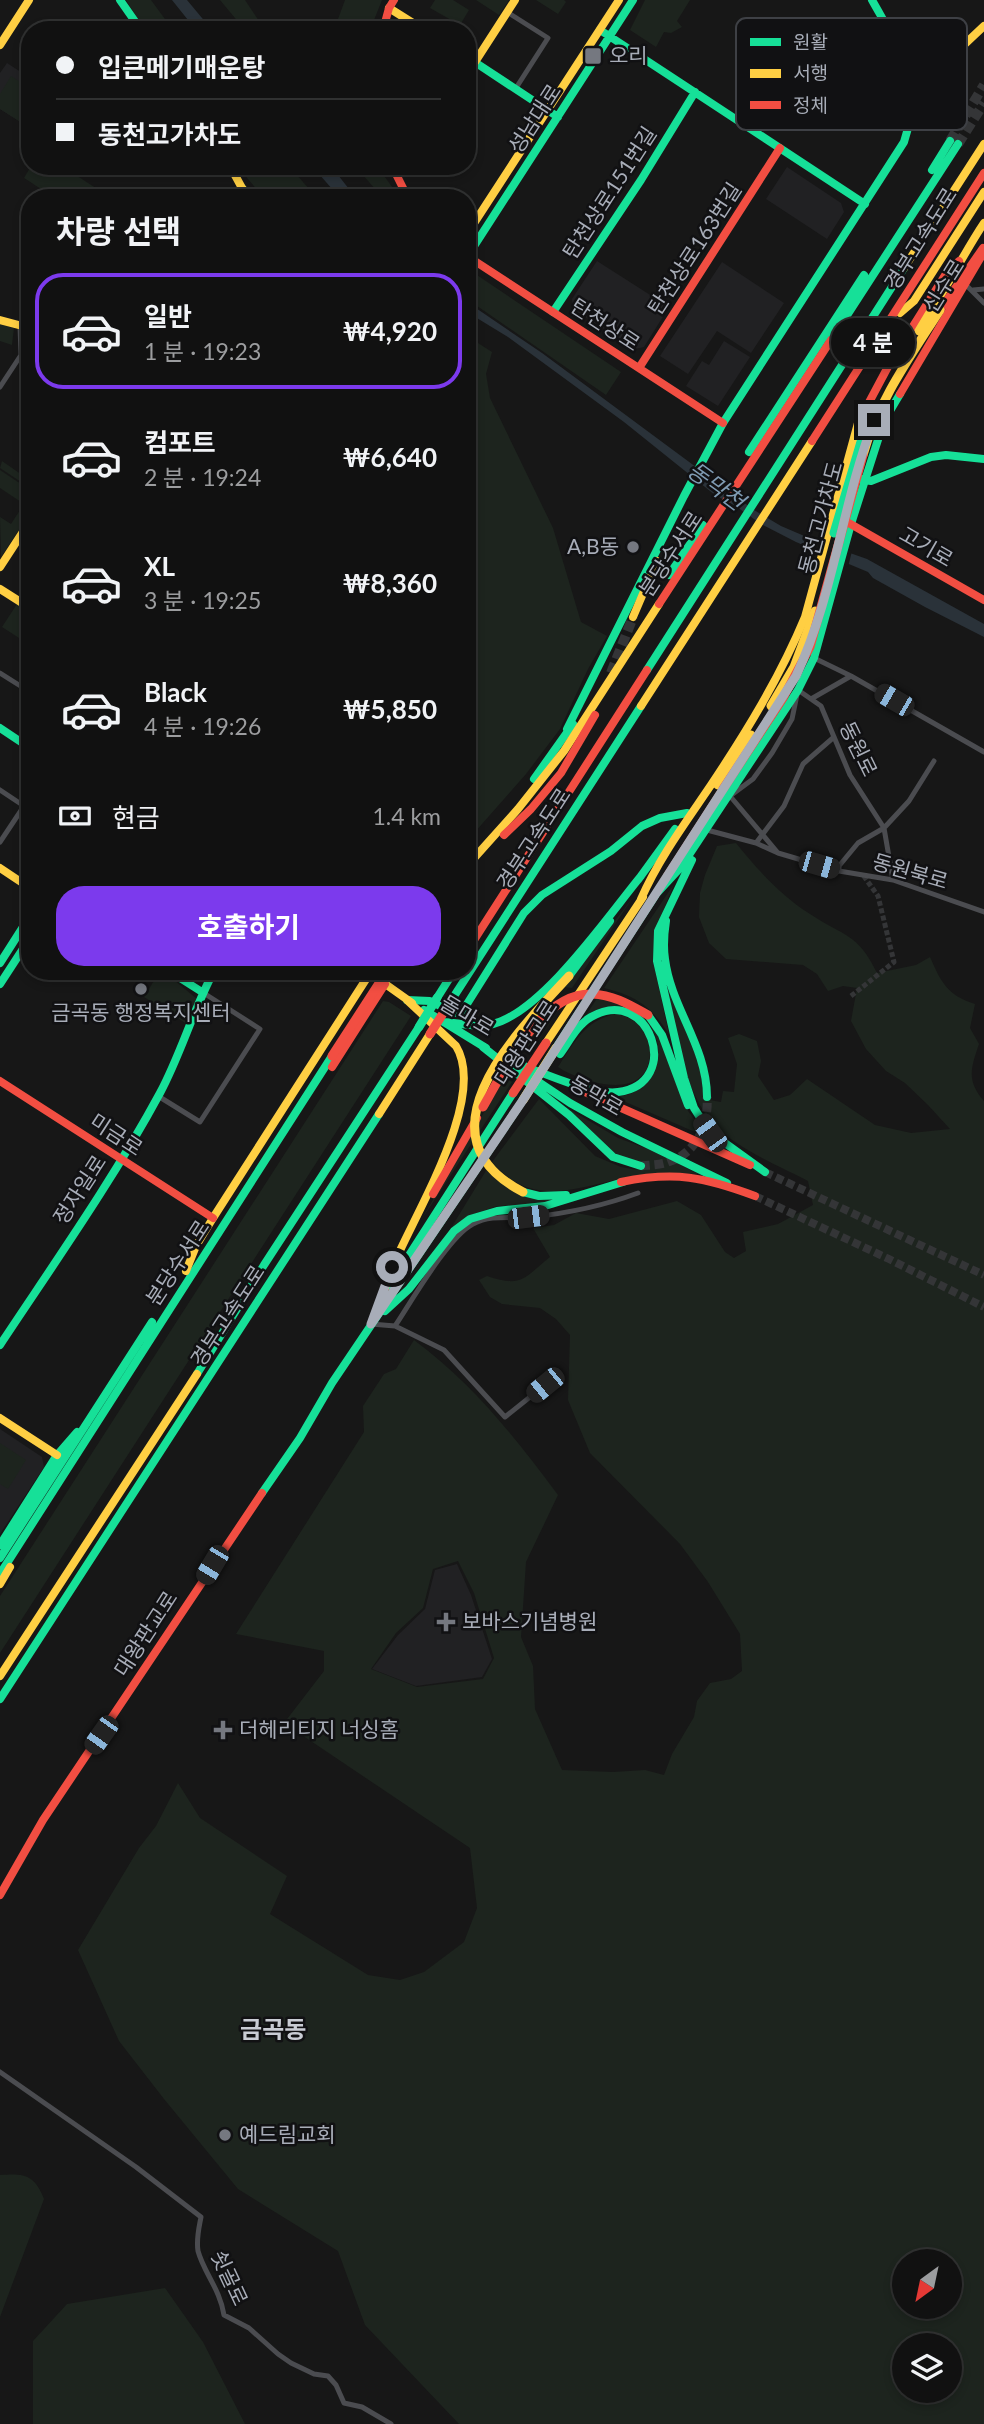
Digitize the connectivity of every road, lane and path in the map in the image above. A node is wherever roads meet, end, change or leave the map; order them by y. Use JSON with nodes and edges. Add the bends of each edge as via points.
{"nodes":[{"id":1,"x":29,"y":0,"type":"edge"},
{"id":2,"x":120,"y":0,"type":"edge"},
{"id":3,"x":515,"y":0,"type":"edge"},
{"id":4,"x":619,"y":0,"type":"edge"},
{"id":5,"x":633,"y":0,"type":"edge"},
{"id":6,"x":872,"y":0,"type":"edge"},
{"id":7,"x":392,"y":4,"type":"edge"},
{"id":8,"x":508,"y":12,"type":"junction"},
{"id":9,"x":882,"y":18,"type":"edge"},
{"id":10,"x":135,"y":21,"type":"edge"},
{"id":11,"x":386,"y":21,"type":"edge"},
{"id":12,"x":413,"y":21,"type":"edge"},
{"id":13,"x":984,"y":26,"type":"edge"},
{"id":14,"x":600,"y":30,"type":"junction"},
{"id":15,"x":610,"y":36,"type":"junction"},
{"id":16,"x":967,"y":41,"type":"edge"},
{"id":17,"x":0,"y":45,"type":"edge"},
{"id":18,"x":476,"y":53,"type":"edge"},
{"id":19,"x":476,"y":62,"type":"edge"},
{"id":20,"x":516,"y":88,"type":"junction"},
{"id":21,"x":695,"y":92,"type":"junction"},
{"id":22,"x":548,"y":110,"type":"junction"},
{"id":23,"x":558,"y":117,"type":"junction"},
{"id":24,"x":736,"y":119,"type":"edge"},
{"id":25,"x":753,"y":130,"type":"edge"},
{"id":26,"x":909,"y":130,"type":"edge"},
{"id":27,"x":910,"y":130,"type":"edge"},
{"id":28,"x":904,"y":142,"type":"junction"},
{"id":29,"x":954,"y":142,"type":"tunnel mouth"},
{"id":30,"x":984,"y":144,"type":"edge"},
{"id":31,"x":780,"y":148,"type":"junction"},
{"id":32,"x":984,"y":173,"type":"edge"},
{"id":33,"x":235,"y":175,"type":"edge"},
{"id":34,"x":242,"y":188,"type":"edge"},
{"id":35,"x":984,"y":192,"type":"edge"},
{"id":36,"x":864,"y":204,"type":"junction"},
{"id":37,"x":476,"y":220,"type":"edge"},
{"id":38,"x":984,"y":224,"type":"edge"},
{"id":39,"x":476,"y":243,"type":"edge"},
{"id":40,"x":984,"y":249,"type":"edge"},
{"id":41,"x":959,"y":261,"type":"junction"},
{"id":42,"x":476,"y":263,"type":"edge"},
{"id":43,"x":969,"y":288,"type":"junction"},
{"id":44,"x":984,"y":289,"type":"edge"},
{"id":45,"x":984,"y":303,"type":"edge"},
{"id":46,"x":937,"y":308,"type":"junction"},
{"id":47,"x":554,"y":313,"type":"junction"},
{"id":48,"x":0,"y":320,"type":"edge"},
{"id":49,"x":21,"y":326,"type":"edge"},
{"id":50,"x":886,"y":328,"type":"junction"},
{"id":51,"x":21,"y":356,"type":"edge"},
{"id":52,"x":639,"y":368,"type":"junction"},
{"id":53,"x":0,"y":387,"type":"edge"},
{"id":54,"x":723,"y":423,"type":"junction"},
{"id":55,"x":984,"y":459,"type":"edge"},
{"id":56,"x":844,"y":468,"type":"junction"},
{"id":57,"x":864,"y":481,"type":"junction"},
{"id":58,"x":832,"y":514,"type":"junction"},
{"id":59,"x":674,"y":517,"type":"junction"},
{"id":60,"x":709,"y":522,"type":"junction"},
{"id":61,"x":851,"y":524,"type":"junction"},
{"id":62,"x":21,"y":535,"type":"edge"},
{"id":63,"x":0,"y":567,"type":"edge"},
{"id":64,"x":0,"y":589,"type":"edge"},
{"id":65,"x":984,"y":600,"type":"edge"},
{"id":66,"x":21,"y":602,"type":"edge"},
{"id":67,"x":633,"y":617,"type":"tunnel mouth"},
{"id":68,"x":814,"y":658,"type":"junction"},
{"id":69,"x":0,"y":673,"type":"edge"},
{"id":70,"x":851,"y":676,"type":"junction"},
{"id":71,"x":21,"y":686,"type":"edge"},
{"id":72,"x":799,"y":690,"type":"junction"},
{"id":73,"x":811,"y":699,"type":"junction"},
{"id":74,"x":595,"y":715,"type":"dead end"},
{"id":75,"x":0,"y":728,"type":"edge"},
{"id":76,"x":834,"y":737,"type":"junction"},
{"id":77,"x":21,"y":742,"type":"edge"},
{"id":78,"x":557,"y":747,"type":"junction"},
{"id":79,"x":984,"y":752,"type":"edge"},
{"id":80,"x":934,"y":761,"type":"dead end"},
{"id":81,"x":721,"y":788,"type":"junction"},
{"id":82,"x":0,"y":790,"type":"edge"},
{"id":83,"x":21,"y":804,"type":"edge"},
{"id":84,"x":21,"y":810,"type":"edge"},
{"id":85,"x":687,"y":813,"type":"junction"},
{"id":86,"x":884,"y":828,"type":"junction"},
{"id":87,"x":707,"y":830,"type":"junction"},
{"id":88,"x":763,"y":833,"type":"junction"},
{"id":89,"x":0,"y":842,"type":"edge"},
{"id":90,"x":756,"y":843,"type":"junction"},
{"id":91,"x":476,"y":845,"type":"edge"},
{"id":92,"x":778,"y":853,"type":"junction"},
{"id":93,"x":476,"y":858,"type":"edge"},
{"id":94,"x":476,"y":860,"type":"edge"},
{"id":95,"x":0,"y":868,"type":"edge"},
{"id":96,"x":839,"y":871,"type":"junction"},
{"id":97,"x":641,"y":876,"type":"junction"},
{"id":98,"x":892,"y":880,"type":"junction"},
{"id":99,"x":21,"y":882,"type":"edge"},
{"id":100,"x":657,"y":892,"type":"junction"},
{"id":101,"x":674,"y":895,"type":"junction"},
{"id":102,"x":984,"y":912,"type":"edge"},
{"id":103,"x":21,"y":930,"type":"edge"},
{"id":104,"x":476,"y":937,"type":"edge"},
{"id":105,"x":21,"y":952,"type":"edge"},
{"id":106,"x":476,"y":962,"type":"edge"},
{"id":107,"x":0,"y":963,"type":"edge"},
{"id":108,"x":183,"y":980,"type":"edge"},
{"id":109,"x":209,"y":980,"type":"edge"},
{"id":110,"x":367,"y":980,"type":"edge"},
{"id":111,"x":367,"y":980,"type":"edge"},
{"id":112,"x":381,"y":980,"type":"edge"},
{"id":113,"x":381,"y":980,"type":"edge"},
{"id":114,"x":448,"y":980,"type":"edge"},
{"id":115,"x":464,"y":980,"type":"edge"},
{"id":116,"x":0,"y":984,"type":"edge"},
{"id":117,"x":385,"y":984,"type":"junction"},
{"id":118,"x":202,"y":992,"type":"junction"},
{"id":119,"x":407,"y":1000,"type":"junction"},
{"id":120,"x":444,"y":1022,"type":"junction"},
{"id":121,"x":483,"y":1047,"type":"junction"},
{"id":122,"x":558,"y":1051,"type":"junction"},
{"id":123,"x":503,"y":1058,"type":"junction"},
{"id":124,"x":516,"y":1066,"type":"junction"},
{"id":125,"x":0,"y":1081,"type":"edge"},
{"id":126,"x":158,"y":1096,"type":"junction"},
{"id":127,"x":707,"y":1097,"type":"tunnel mouth"},
{"id":128,"x":710,"y":1133,"type":"junction"},
{"id":129,"x":121,"y":1159,"type":"junction"},
{"id":130,"x":641,"y":1166,"type":"tunnel mouth"},
{"id":131,"x":624,"y":1182,"type":"junction"},
{"id":132,"x":638,"y":1193,"type":"dead end"},
{"id":133,"x":228,"y":1211,"type":"junction"},
{"id":134,"x":213,"y":1218,"type":"junction"},
{"id":135,"x":413,"y":1228,"type":"junction"},
{"id":136,"x":189,"y":1273,"type":"junction"},
{"id":137,"x":382,"y":1296,"type":"junction"},
{"id":138,"x":371,"y":1324,"type":"junction"},
{"id":139,"x":395,"y":1326,"type":"junction"},
{"id":140,"x":0,"y":1345,"type":"edge"},
{"id":141,"x":545,"y":1385,"type":"dead end"},
{"id":142,"x":0,"y":1418,"type":"edge"},
{"id":143,"x":92,"y":1421,"type":"junction"},
{"id":144,"x":57,"y":1455,"type":"junction"},
{"id":145,"x":0,"y":1545,"type":"edge"},
{"id":146,"x":0,"y":1558,"type":"edge"},
{"id":147,"x":0,"y":1574,"type":"edge"},
{"id":148,"x":0,"y":1584,"type":"edge"},
{"id":149,"x":0,"y":1676,"type":"edge"},
{"id":150,"x":0,"y":1699,"type":"edge"},
{"id":151,"x":0,"y":1895,"type":"edge"},
{"id":152,"x":0,"y":2072,"type":"edge"},
{"id":153,"x":391,"y":2424,"type":"edge"}],
"edges":[{"from":1,"to":17,"type":"main road"},
{"from":2,"to":10,"type":"main road"},
{"from":3,"to":8,"type":"main road"},
{"from":4,"to":14,"type":"main road","name":"성남대로"},
{"from":5,"to":15,"type":"main road","name":"성남대로"},
{"from":6,"to":9,"type":"main road"},
{"from":7,"to":11,"type":"main road"},
{"from":7,"to":12,"type":"main road"},
{"from":8,"to":18,"type":"main road"},
{"from":8,"to":20,"type":"street","via":[[548,38]]},
{"from":13,"to":16,"type":"main road"},
{"from":14,"to":15,"type":"main road"},
{"from":14,"to":22,"type":"main road","name":"성남대로"},
{"from":15,"to":21,"type":"main road"},
{"from":15,"to":23,"type":"main road","name":"성남대로"},
{"from":19,"to":20,"type":"main road"},
{"from":20,"to":22,"type":"main road"},
{"from":21,"to":24,"type":"main road"},
{"from":21,"to":47,"type":"main road","name":"탄천상로151번길"},
{"from":22,"to":23,"type":"main road"},
{"from":22,"to":37,"type":"main road","name":"성남대로"},
{"from":23,"to":39,"type":"main road","name":"성남대로"},
{"from":25,"to":31,"type":"main road"},
{"from":26,"to":28,"type":"main road"},
{"from":27,"to":28,"type":"main road"},
{"from":28,"to":36,"type":"main road"},
{"from":29,"to":60,"type":"main road","name":"분당수서로"},
{"from":30,"to":104,"type":"main road","name":"경부고속도로"},
{"from":31,"to":36,"type":"main road"},
{"from":31,"to":52,"type":"main road","name":"탄천상로163번길"},
{"from":32,"to":50,"type":"main road","name":"경부고속도로"},
{"from":33,"to":34,"type":"main road"},
{"from":35,"to":50,"type":"main road","via":[[914,301]]},
{"from":36,"to":54,"type":"main road"},
{"from":38,"to":41,"type":"main road","name":"동천고가차도"},
{"from":40,"to":43,"type":"main road","name":"신수로"},
{"from":40,"to":46,"type":"main road","name":"동천고가차도"},
{"from":41,"to":46,"type":"main road","name":"동천고가차도"},
{"from":41,"to":56,"type":"main road","name":"신수로","via":[[872,393]]},
{"from":42,"to":47,"type":"main road","name":"탄천상로"},
{"from":43,"to":44,"type":"street"},
{"from":43,"to":45,"type":"street"},
{"from":43,"to":57,"type":"main road","name":"신수로","via":[[894,401]]},
{"from":46,"to":81,"type":"main road","name":"동천고가차도","bridge":true,"via":[[874,420],[810,647],[783,698]]},
{"from":47,"to":52,"type":"main road","name":"탄천상로"},
{"from":48,"to":49,"type":"main road"},
{"from":50,"to":106,"type":"main road","name":"경부고속도로","bridge":true},
{"from":51,"to":53,"type":"street"},
{"from":52,"to":54,"type":"main road","name":"탄천상로"},
{"from":54,"to":59,"type":"main road"},
{"from":55,"to":57,"type":"main road","via":[[946,454]]},
{"from":56,"to":57,"type":"main road"},
{"from":56,"to":58,"type":"main road","name":"신수로"},
{"from":57,"to":61,"type":"main road","name":"신수로"},
{"from":58,"to":61,"type":"main road","name":"고기로"},
{"from":58,"to":81,"type":"main road","name":"신수로","via":[[796,643]]},
{"from":59,"to":67,"type":"main road"},
{"from":59,"to":78,"type":"main road"},
{"from":60,"to":78,"type":"main road","name":"분당수서로"},
{"from":60,"to":93,"type":"main road","name":"분당수서로","via":[[564,751]]},
{"from":61,"to":65,"type":"main road","name":"고기로"},
{"from":61,"to":68,"type":"main road","name":"신수로"},
{"from":62,"to":63,"type":"main road"},
{"from":64,"to":66,"type":"main road"},
{"from":68,"to":70,"type":"street"},
{"from":68,"to":72,"type":"main road","name":"신수로"},
{"from":69,"to":71,"type":"street"},
{"from":70,"to":73,"type":"street"},
{"from":70,"to":79,"type":"street"},
{"from":72,"to":73,"type":"street","name":"동원로"},
{"from":72,"to":81,"type":"main road","name":"신수로"},
{"from":73,"to":76,"type":"street","name":"동원로","via":[[821,706]]},
{"from":74,"to":94,"type":"main road","via":[[561,773],[531,809]]},
{"from":75,"to":77,"type":"main road"},
{"from":76,"to":86,"type":"street","name":"동원로","via":[[850,775]]},
{"from":76,"to":88,"type":"street","via":[[803,764],[784,806]]},
{"from":78,"to":91,"type":"main road","name":"분당수서로"},
{"from":80,"to":86,"type":"street","via":[[909,801]]},
{"from":81,"to":85,"type":"main road"},
{"from":81,"to":87,"type":"main road","name":"신수로"},
{"from":81,"to":88,"type":"street"},
{"from":81,"to":100,"type":"main road","name":"대왕판교로"},
{"from":81,"to":137,"type":"main road","name":"대왕판교로","bridge":true,"via":[[640,899]]},
{"from":82,"to":83,"type":"street"},
{"from":84,"to":89,"type":"street"},
{"from":85,"to":97,"type":"main road"},
{"from":85,"to":119,"type":"main road","via":[[643,825],[535,900],[460,1013],[430,1001]]},
{"from":86,"to":96,"type":"street","via":[[858,843]]},
{"from":86,"to":98,"type":"street","name":"동원로"},
{"from":87,"to":90,"type":"street","name":"동원북로"},
{"from":87,"to":100,"type":"main road"},
{"from":87,"to":101,"type":"main road"},
{"from":88,"to":90,"type":"street"},
{"from":88,"to":92,"type":"street"},
{"from":90,"to":92,"type":"street","name":"동원북로"},
{"from":92,"to":96,"type":"street","name":"동원북로"},
{"from":95,"to":99,"type":"main road"},
{"from":96,"to":98,"type":"street","name":"동원북로"},
{"from":97,"to":120,"type":"main road","via":[[528,1006],[492,1024]]},
{"from":97,"to":131,"type":"main road","bridge":true,"via":[[569,975],[498,1060],[474,1112],[477,1142],[487,1164],[503,1181],[523,1192],[558,1196]]},
{"from":98,"to":102,"type":"street","name":"동원북로"},
{"from":100,"to":122,"type":"main road","name":"대왕판교로"},
{"from":101,"to":127,"type":"main road","via":[[663,953],[703,1064]]},
{"from":101,"to":128,"type":"main road","via":[[658,931],[657,961],[684,1078],[694,1108]]},
{"from":103,"to":107,"type":"main road"},
{"from":105,"to":116,"type":"main road"},
{"from":108,"to":118,"type":"main road"},
{"from":109,"to":118,"type":"main road","name":"정자일로"},
{"from":110,"to":133,"type":"main road","name":"분당수서로"},
{"from":111,"to":134,"type":"main road"},
{"from":112,"to":133,"type":"main road","name":"분당수서로","bridge":true},
{"from":113,"to":117,"type":"main road","name":"돌마로"},
{"from":114,"to":149,"type":"main road","name":"경부고속도로","bridge":true},
{"from":115,"to":150,"type":"main road","name":"경부고속도로","bridge":true},
{"from":117,"to":119,"type":"main road","name":"돌마로"},
{"from":117,"to":136,"type":"main road","via":[[210,1255]]},
{"from":118,"to":126,"type":"main road","name":"정자일로"},
{"from":118,"to":126,"type":"street","via":[[260,1029],[200,1122]]},
{"from":119,"to":120,"type":"main road","name":"돌마로"},
{"from":119,"to":135,"type":"main road","via":[[454,1043],[466,1078],[460,1110]]},
{"from":120,"to":121,"type":"main road","name":"돌마로"},
{"from":121,"to":123,"type":"main road","name":"돌마로"},
{"from":121,"to":130,"type":"main road","via":[[608,1152]]},
{"from":122,"to":123,"type":"main road","via":[[589,1019],[612,1010],[637,1016],[656,1045],[648,1075],[621,1091],[588,1087]]},
{"from":122,"to":138,"type":"main road","name":"대왕판교로","bridge":true},
{"from":123,"to":124,"type":"main road","name":"돌마로"},
{"from":124,"to":128,"type":"main road","name":"동막로","via":[[595,1095],[765,1172]]},
{"from":124,"to":131,"type":"main road","name":"동막로","via":[[622,1132],[755,1196],[704,1178],[670,1174]]},
{"from":125,"to":129,"type":"main road","name":"미금로"},
{"from":126,"to":129,"type":"main road","name":"정자일로"},
{"from":128,"to":135,"type":"main road","bridge":true,"via":[[684,1097],[667,1042],[648,1014],[625,1000],[605,995],[574,997],[548,1010],[531,1027]]},
{"from":129,"to":134,"type":"main road","name":"미금로"},
{"from":129,"to":140,"type":"main road","name":"정자일로"},
{"from":131,"to":138,"type":"main road","via":[[556,1203],[470,1219],[454,1231],[409,1289]]},
{"from":132,"to":139,"type":"street","via":[[571,1212],[496,1217],[472,1224],[447,1248]]},
{"from":133,"to":136,"type":"main road","name":"분당수서로"},
{"from":134,"to":136,"type":"main road","via":[[196,1246]]},
{"from":135,"to":137,"type":"main road"},
{"from":136,"to":143,"type":"main road","name":"분당수서로"},
{"from":137,"to":138,"type":"main road","name":"대왕판교로"},
{"from":138,"to":139,"type":"street"},
{"from":138,"to":151,"type":"main road","name":"대왕판교로","via":[[300,1438],[43,1820]]},
{"from":139,"to":141,"type":"street","via":[[444,1350],[505,1417]]},
{"from":142,"to":144,"type":"main road"},
{"from":143,"to":144,"type":"main road"},
{"from":143,"to":146,"type":"main road","name":"분당수서로"},
{"from":143,"to":147,"type":"main road","name":"분당수서로"},
{"from":143,"to":148,"type":"main road","via":[[83,1452]]},
{"from":144,"to":145,"type":"main road"},
{"from":152,"to":153,"type":"street","name":"쇳골로","via":[[201,2217],[198,2251],[224,2315],[264,2339],[291,2363],[328,2376],[344,2403],[362,2407]]}]}
